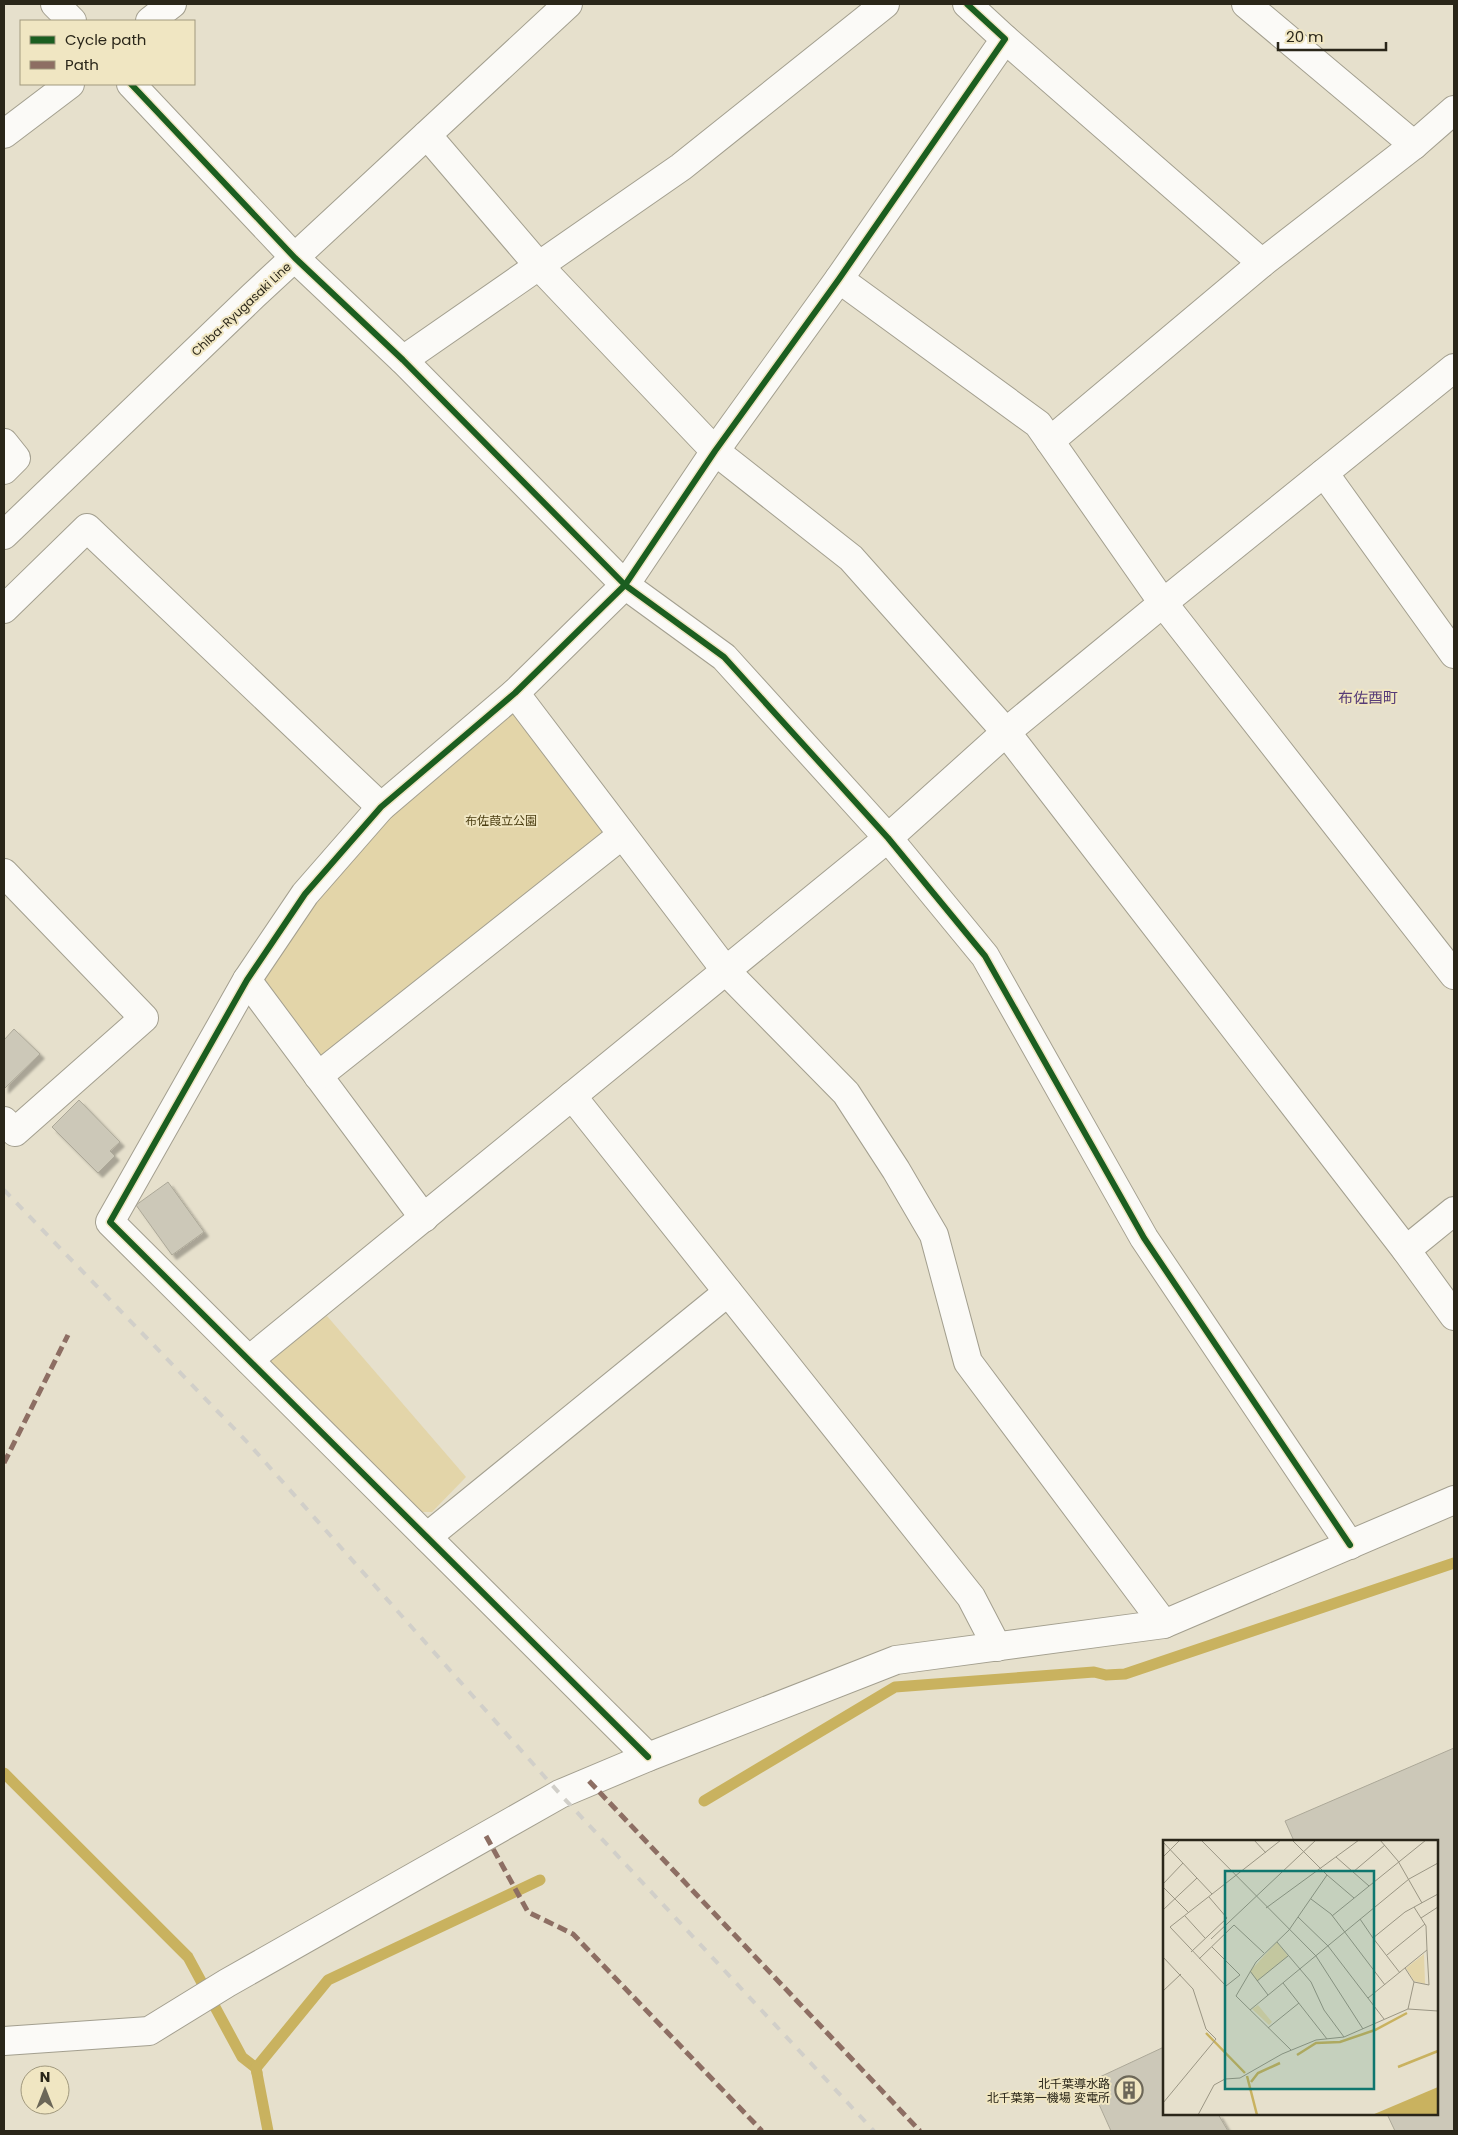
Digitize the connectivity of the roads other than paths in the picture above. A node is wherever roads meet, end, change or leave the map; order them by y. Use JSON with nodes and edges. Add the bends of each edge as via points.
{"nodes":[{"id":1,"x":55,"y":4,"type":"edge"},
{"id":2,"x":172,"y":4,"type":"edge"},
{"id":3,"x":568,"y":4,"type":"edge"},
{"id":4,"x":885,"y":4,"type":"edge"},
{"id":5,"x":967,"y":4,"type":"edge"},
{"id":6,"x":1253,"y":6,"type":"edge"},
{"id":7,"x":71,"y":20,"type":"edge"},
{"id":8,"x":151,"y":20,"type":"edge"},
{"id":9,"x":1005,"y":39,"type":"junction"},
{"id":10,"x":69,"y":85,"type":"edge"},
{"id":11,"x":132,"y":85,"type":"edge"},
{"id":12,"x":1454,"y":110,"type":"edge"},
{"id":13,"x":4,"y":134,"type":"edge"},
{"id":14,"x":427,"y":135,"type":"junction"},
{"id":15,"x":1414,"y":144,"type":"junction"},
{"id":16,"x":295,"y":258,"type":"junction"},
{"id":17,"x":1262,"y":263,"type":"junction"},
{"id":18,"x":539,"y":266,"type":"junction"},
{"id":19,"x":840,"y":279,"type":"junction"},
{"id":20,"x":403,"y":360,"type":"junction"},
{"id":21,"x":1454,"y":368,"type":"edge"},
{"id":22,"x":1050,"y":441,"type":"junction"},
{"id":23,"x":4,"y":443,"type":"edge"},
{"id":24,"x":715,"y":451,"type":"junction"},
{"id":25,"x":4,"y":470,"type":"edge"},
{"id":26,"x":1324,"y":473,"type":"junction"},
{"id":27,"x":4,"y":535,"type":"edge"},
{"id":28,"x":625,"y":584,"type":"junction"},
{"id":29,"x":1163,"y":603,"type":"junction"},
{"id":30,"x":4,"y":609,"type":"edge"},
{"id":31,"x":1454,"y":654,"type":"edge"},
{"id":32,"x":515,"y":693,"type":"junction"},
{"id":33,"x":1006,"y":732,"type":"junction"},
{"id":34,"x":382,"y":807,"type":"junction"},
{"id":35,"x":622,"y":835,"type":"junction"},
{"id":36,"x":888,"y":838,"type":"junction"},
{"id":37,"x":4,"y":873,"type":"edge"},
{"id":38,"x":726,"y":971,"type":"junction"},
{"id":39,"x":1454,"y":976,"type":"edge"},
{"id":40,"x":247,"y":980,"type":"junction"},
{"id":41,"x":318,"y":1076,"type":"junction"},
{"id":42,"x":572,"y":1096,"type":"junction"},
{"id":43,"x":4,"y":1121,"type":"edge"},
{"id":44,"x":1454,"y":1211,"type":"edge"},
{"id":45,"x":424,"y":1218,"type":"junction"},
{"id":46,"x":1406,"y":1250,"type":"junction"},
{"id":47,"x":728,"y":1292,"type":"junction"},
{"id":48,"x":1454,"y":1316,"type":"edge"},
{"id":49,"x":249,"y":1360,"type":"junction"},
{"id":50,"x":1454,"y":1500,"type":"edge"},
{"id":51,"x":427,"y":1537,"type":"junction"},
{"id":52,"x":1350,"y":1545,"type":"junction"},
{"id":53,"x":1164,"y":1624,"type":"junction"},
{"id":54,"x":997,"y":1647,"type":"junction"},
{"id":55,"x":648,"y":1757,"type":"junction"},
{"id":56,"x":4,"y":2041,"type":"edge"}],
"edges":[{"from":1,"to":7,"type":"street"},
{"from":2,"to":8,"type":"street"},
{"from":3,"to":14,"type":"street","name":"Chiba-Ryugasaki Line"},
{"from":4,"to":18,"type":"street","via":[[681,167]]},
{"from":5,"to":9,"type":"street"},
{"from":6,"to":15,"type":"street"},
{"from":9,"to":17,"type":"street"},
{"from":9,"to":19,"type":"street"},
{"from":10,"to":13,"type":"street"},
{"from":11,"to":16,"type":"street"},
{"from":12,"to":15,"type":"street"},
{"from":14,"to":16,"type":"street","name":"Chiba-Ryugasaki Line"},
{"from":14,"to":18,"type":"street"},
{"from":15,"to":17,"type":"street"},
{"from":16,"to":20,"type":"street"},
{"from":16,"to":27,"type":"street","name":"Chiba-Ryugasaki Line"},
{"from":17,"to":22,"type":"street"},
{"from":18,"to":20,"type":"street"},
{"from":18,"to":24,"type":"street"},
{"from":19,"to":22,"type":"street","via":[[1038,424]]},
{"from":19,"to":24,"type":"street"},
{"from":20,"to":28,"type":"street"},
{"from":21,"to":26,"type":"street"},
{"from":22,"to":29,"type":"street"},
{"from":23,"to":25,"type":"street","via":[[16,458]]},
{"from":24,"to":28,"type":"street"},
{"from":24,"to":33,"type":"street","via":[[851,558]]},
{"from":26,"to":29,"type":"street"},
{"from":26,"to":31,"type":"street"},
{"from":28,"to":32,"type":"street"},
{"from":28,"to":36,"type":"street","via":[[724,658]]},
{"from":29,"to":33,"type":"street"},
{"from":29,"to":39,"type":"street"},
{"from":30,"to":34,"type":"street","via":[[88,528]]},
{"from":32,"to":34,"type":"street"},
{"from":32,"to":35,"type":"street"},
{"from":33,"to":36,"type":"street"},
{"from":33,"to":46,"type":"street"},
{"from":34,"to":40,"type":"street","via":[[305,894]]},
{"from":35,"to":38,"type":"street"},
{"from":35,"to":41,"type":"street"},
{"from":36,"to":38,"type":"street"},
{"from":36,"to":52,"type":"street","via":[[985,956],[1144,1238]]},
{"from":37,"to":43,"type":"street","via":[[144,1018],[15,1132]]},
{"from":38,"to":42,"type":"street"},
{"from":38,"to":53,"type":"street","via":[[846,1093],[934,1235],[968,1362]]},
{"from":40,"to":41,"type":"street"},
{"from":40,"to":49,"type":"street","via":[[110,1222]]},
{"from":41,"to":45,"type":"street"},
{"from":42,"to":45,"type":"street"},
{"from":42,"to":47,"type":"street"},
{"from":44,"to":46,"type":"street"},
{"from":45,"to":49,"type":"street"},
{"from":46,"to":48,"type":"street"},
{"from":47,"to":51,"type":"street"},
{"from":47,"to":54,"type":"street","via":[[971,1596]]},
{"from":49,"to":51,"type":"street"},
{"from":50,"to":52,"type":"street"},
{"from":51,"to":55,"type":"street"},
{"from":52,"to":53,"type":"street"},
{"from":53,"to":54,"type":"street"},
{"from":54,"to":55,"type":"street","via":[[896,1660]]},
{"from":55,"to":56,"type":"street","via":[[560,1794],[227,1983],[149,2031]]}]}
